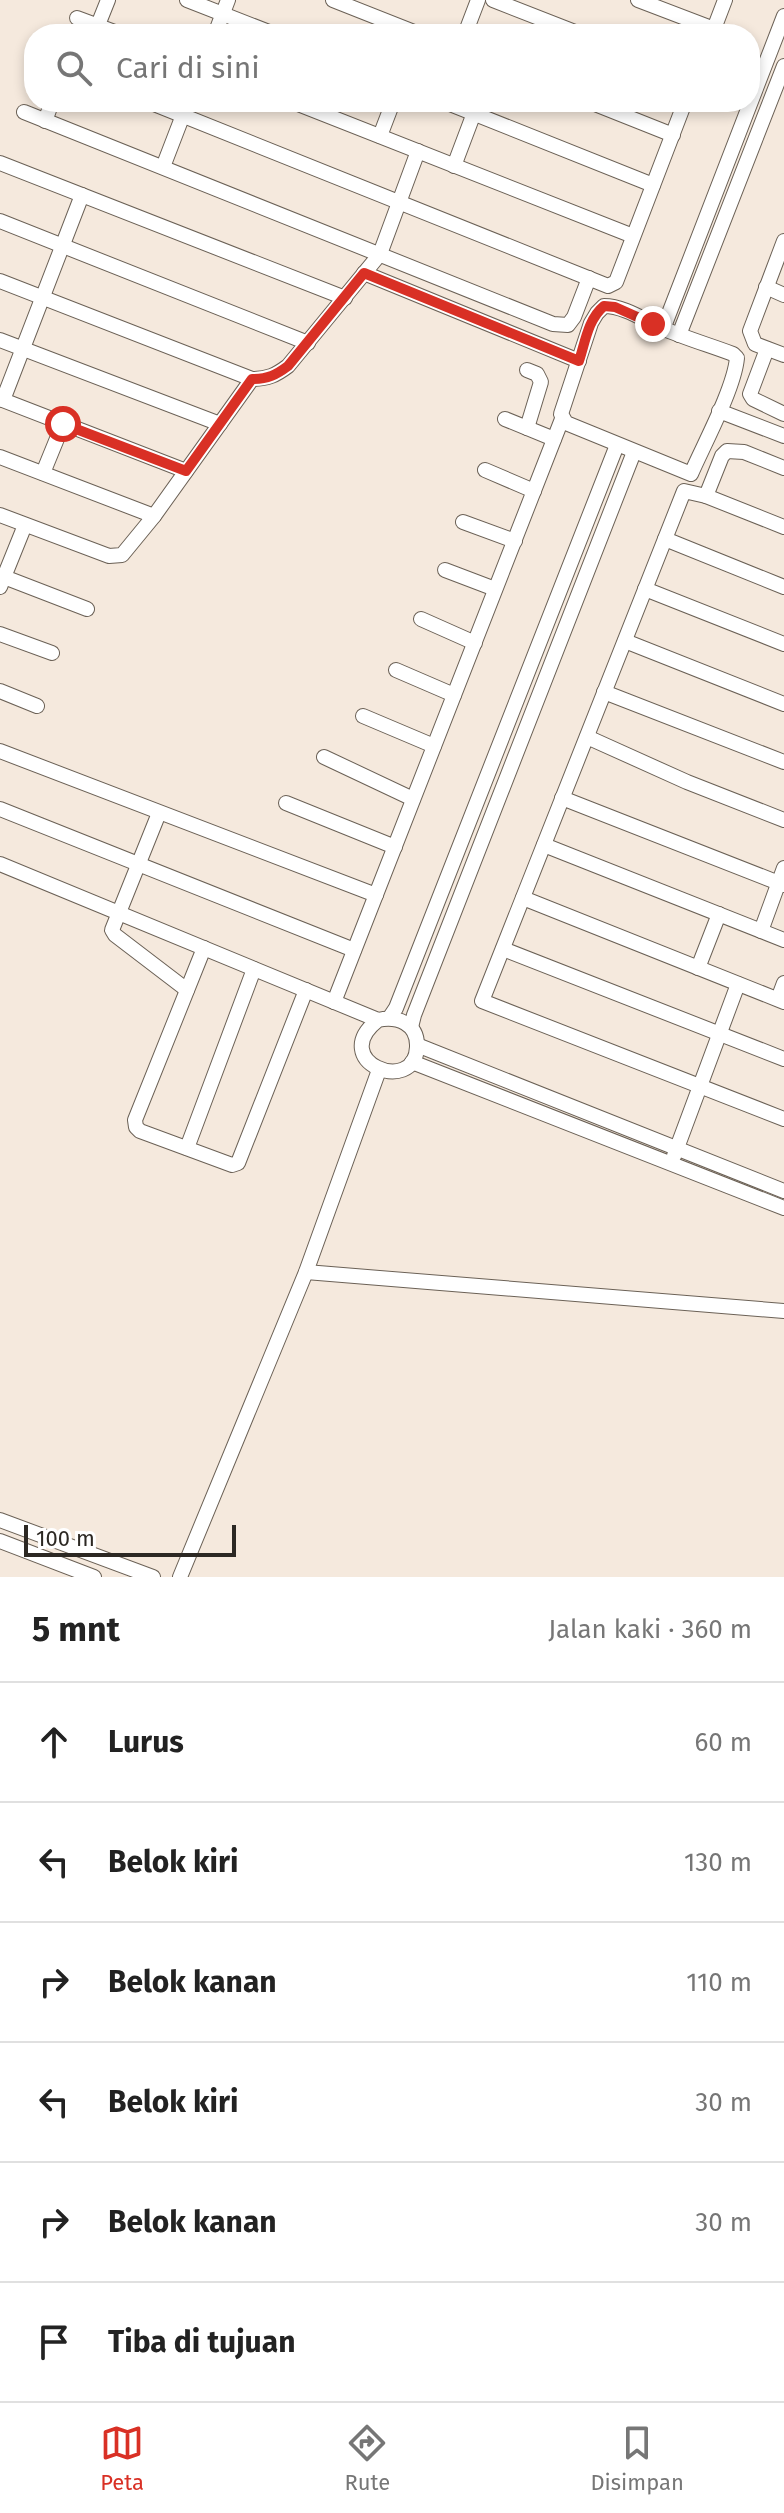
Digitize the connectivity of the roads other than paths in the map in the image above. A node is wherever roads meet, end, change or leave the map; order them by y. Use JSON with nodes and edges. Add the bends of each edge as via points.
{"nodes":[{"id":1,"x":108,"y":0,"type":"edge"},
{"id":2,"x":187,"y":0,"type":"edge"},
{"id":3,"x":333,"y":0,"type":"edge"},
{"id":4,"x":478,"y":0,"type":"edge"},
{"id":5,"x":493,"y":0,"type":"edge"},
{"id":6,"x":638,"y":0,"type":"edge"},
{"id":7,"x":725,"y":0,"type":"edge"},
{"id":8,"x":225,"y":7,"type":"edge"},
{"id":9,"x":784,"y":16,"type":"edge"},
{"id":10,"x":77,"y":18,"type":"dead end"},
{"id":11,"x":95,"y":24,"type":"edge"},
{"id":12,"x":98,"y":24,"type":"edge"},
{"id":13,"x":256,"y":24,"type":"edge"},
{"id":14,"x":394,"y":24,"type":"edge"},
{"id":15,"x":469,"y":24,"type":"edge"},
{"id":16,"x":554,"y":24,"type":"edge"},
{"id":17,"x":694,"y":24,"type":"edge"},
{"id":18,"x":716,"y":24,"type":"edge"},
{"id":19,"x":763,"y":69,"type":"junction"},
{"id":20,"x":782,"y":71,"type":"edge"},
{"id":21,"x":760,"y":77,"type":"edge"},
{"id":22,"x":24,"y":112,"type":"dead end"},
{"id":23,"x":48,"y":112,"type":"edge"},
{"id":24,"x":185,"y":112,"type":"edge"},
{"id":25,"x":193,"y":112,"type":"edge"},
{"id":26,"x":319,"y":112,"type":"edge"},
{"id":27,"x":389,"y":112,"type":"edge"},
{"id":28,"x":615,"y":112,"type":"edge"},
{"id":29,"x":681,"y":112,"type":"edge"},
{"id":30,"x":746,"y":112,"type":"edge"},
{"id":31,"x":474,"y":113,"type":"joint"},
{"id":32,"x":45,"y":121,"type":"junction"},
{"id":33,"x":673,"y":135,"type":"junction"},
{"id":34,"x":380,"y":136,"type":"junction"},
{"id":35,"x":418,"y":151,"type":"junction"},
{"id":36,"x":0,"y":163,"type":"edge"},
{"id":37,"x":454,"y":166,"type":"junction"},
{"id":38,"x":163,"y":167,"type":"junction"},
{"id":39,"x":653,"y":185,"type":"junction"},
{"id":40,"x":82,"y":195,"type":"junction"},
{"id":41,"x":399,"y":202,"type":"junction"},
{"id":42,"x":0,"y":221,"type":"edge"},
{"id":43,"x":633,"y":236,"type":"junction"},
{"id":44,"x":784,"y":241,"type":"edge"},
{"id":45,"x":62,"y":246,"type":"junction"},
{"id":46,"x":380,"y":254,"type":"junction"},
{"id":47,"x":364,"y":273,"type":"junction"},
{"id":48,"x":589,"y":278,"type":"junction"},
{"id":49,"x":0,"y":281,"type":"edge"},
{"id":50,"x":766,"y":287,"type":"junction"},
{"id":51,"x":784,"y":295,"type":"edge"},
{"id":52,"x":42,"y":298,"type":"junction"},
{"id":53,"x":345,"y":298,"type":"junction"},
{"id":54,"x":663,"y":329,"type":"junction"},
{"id":55,"x":679,"y":335,"type":"junction"},
{"id":56,"x":0,"y":340,"type":"edge"},
{"id":57,"x":308,"y":343,"type":"junction"},
{"id":58,"x":23,"y":349,"type":"junction"},
{"id":59,"x":767,"y":349,"type":"junction"},
{"id":60,"x":784,"y":355,"type":"edge"},
{"id":61,"x":579,"y":361,"type":"junction"},
{"id":62,"x":527,"y":370,"type":"dead end"},
{"id":63,"x":252,"y":379,"type":"junction"},
{"id":64,"x":1,"y":400,"type":"edge"},
{"id":65,"x":719,"y":411,"type":"junction"},
{"id":66,"x":784,"y":414,"type":"edge"},
{"id":67,"x":505,"y":419,"type":"dead end"},
{"id":68,"x":562,"y":419,"type":"junction"},
{"id":69,"x":63,"y":424,"type":"junction"},
{"id":70,"x":220,"y":424,"type":"junction"},
{"id":71,"x":527,"y":428,"type":"junction"},
{"id":72,"x":784,"y":436,"type":"edge"},
{"id":73,"x":554,"y":439,"type":"junction"},
{"id":74,"x":617,"y":445,"type":"junction"},
{"id":75,"x":634,"y":452,"type":"junction"},
{"id":76,"x":0,"y":457,"type":"edge"},
{"id":77,"x":784,"y":468,"type":"edge"},
{"id":78,"x":485,"y":470,"type":"dead end"},
{"id":79,"x":186,"y":471,"type":"junction"},
{"id":80,"x":43,"y":473,"type":"junction"},
{"id":81,"x":534,"y":491,"type":"junction"},
{"id":82,"x":706,"y":496,"type":"junction"},
{"id":83,"x":0,"y":515,"type":"edge"},
{"id":84,"x":154,"y":516,"type":"junction"},
{"id":85,"x":463,"y":522,"type":"dead end"},
{"id":86,"x":25,"y":525,"type":"junction"},
{"id":87,"x":784,"y":527,"type":"edge"},
{"id":88,"x":665,"y":539,"type":"junction"},
{"id":89,"x":515,"y":541,"type":"junction"},
{"id":90,"x":445,"y":570,"type":"dead end"},
{"id":91,"x":2,"y":582,"type":"edge"},
{"id":92,"x":784,"y":587,"type":"edge"},
{"id":93,"x":495,"y":589,"type":"junction"},
{"id":94,"x":645,"y":589,"type":"junction"},
{"id":95,"x":87,"y":609,"type":"dead end"},
{"id":96,"x":421,"y":619,"type":"dead end"},
{"id":97,"x":0,"y":634,"type":"edge"},
{"id":98,"x":625,"y":641,"type":"junction"},
{"id":99,"x":475,"y":643,"type":"junction"},
{"id":100,"x":784,"y":644,"type":"edge"},
{"id":101,"x":52,"y":653,"type":"dead end"},
{"id":102,"x":396,"y":670,"type":"dead end"},
{"id":103,"x":0,"y":691,"type":"edge"},
{"id":104,"x":604,"y":692,"type":"junction"},
{"id":105,"x":454,"y":695,"type":"junction"},
{"id":106,"x":784,"y":704,"type":"edge"},
{"id":107,"x":37,"y":706,"type":"dead end"},
{"id":108,"x":363,"y":716,"type":"dead end"},
{"id":109,"x":587,"y":737,"type":"junction"},
{"id":110,"x":434,"y":746,"type":"junction"},
{"id":111,"x":0,"y":751,"type":"edge"},
{"id":112,"x":324,"y":757,"type":"dead end"},
{"id":113,"x":784,"y":762,"type":"edge"},
{"id":114,"x":562,"y":798,"type":"junction"},
{"id":115,"x":413,"y":799,"type":"junction"},
{"id":116,"x":286,"y":803,"type":"dead end"},
{"id":117,"x":0,"y":809,"type":"edge"},
{"id":118,"x":159,"y":813,"type":"junction"},
{"id":119,"x":784,"y":820,"type":"edge"},
{"id":120,"x":544,"y":845,"type":"junction"},
{"id":121,"x":395,"y":847,"type":"junction"},
{"id":122,"x":138,"y":863,"type":"junction"},
{"id":123,"x":0,"y":864,"type":"edge"},
{"id":124,"x":784,"y":868,"type":"edge"},
{"id":125,"x":781,"y":884,"type":"edge"},
{"id":126,"x":376,"y":895,"type":"junction"},
{"id":127,"x":523,"y":898,"type":"junction"},
{"id":128,"x":118,"y":913,"type":"junction"},
{"id":129,"x":719,"y":914,"type":"junction"},
{"id":130,"x":761,"y":931,"type":"junction"},
{"id":131,"x":784,"y":940,"type":"edge"},
{"id":132,"x":204,"y":948,"type":"junction"},
{"id":133,"x":503,"y":949,"type":"junction"},
{"id":134,"x":354,"y":950,"type":"junction"},
{"id":135,"x":698,"y":968,"type":"junction"},
{"id":136,"x":254,"y":969,"type":"junction"},
{"id":137,"x":784,"y":983,"type":"edge"},
{"id":138,"x":738,"y":984,"type":"junction"},
{"id":139,"x":187,"y":990,"type":"junction"},
{"id":140,"x":306,"y":990,"type":"junction"},
{"id":141,"x":781,"y":1001,"type":"edge"},
{"id":142,"x":334,"y":1002,"type":"junction"},
{"id":143,"x":384,"y":1019,"type":"junction"},
{"id":144,"x":411,"y":1027,"type":"junction"},
{"id":145,"x":719,"y":1033,"type":"junction"},
{"id":146,"x":417,"y":1045,"type":"junction"},
{"id":147,"x":784,"y":1059,"type":"edge"},
{"id":148,"x":412,"y":1062,"type":"junction"},
{"id":149,"x":379,"y":1070,"type":"junction"},
{"id":150,"x":699,"y":1086,"type":"junction"},
{"id":151,"x":784,"y":1119,"type":"edge"},
{"id":152,"x":187,"y":1148,"type":"junction"},
{"id":153,"x":674,"y":1156,"type":"junction"},
{"id":154,"x":784,"y":1191,"type":"edge"},
{"id":155,"x":784,"y":1208,"type":"edge"},
{"id":156,"x":306,"y":1272,"type":"junction"},
{"id":157,"x":784,"y":1311,"type":"edge"},
{"id":158,"x":0,"y":1520,"type":"edge"},
{"id":159,"x":0,"y":1541,"type":"edge"},
{"id":160,"x":94,"y":1577,"type":"edge"},
{"id":161,"x":153,"y":1577,"type":"edge"},
{"id":162,"x":180,"y":1577,"type":"edge"}],
"edges":[{"from":1,"to":12,"type":"street"},
{"from":2,"to":8,"type":"street"},
{"from":3,"to":14,"type":"street"},
{"from":4,"to":15,"type":"street"},
{"from":5,"to":16,"type":"street"},
{"from":6,"to":17,"type":"street"},
{"from":7,"to":18,"type":"street"},
{"from":8,"to":13,"type":"street"},
{"from":9,"to":19,"type":"street"},
{"from":10,"to":11,"type":"street"},
{"from":19,"to":20,"type":"street"},
{"from":19,"to":21,"type":"street"},
{"from":20,"to":55,"type":"street"},
{"from":22,"to":32,"type":"street"},
{"from":23,"to":32,"type":"street"},
{"from":24,"to":38,"type":"street"},
{"from":25,"to":41,"type":"street"},
{"from":26,"to":34,"type":"street"},
{"from":27,"to":34,"type":"street"},
{"from":28,"to":33,"type":"street"},
{"from":29,"to":33,"type":"street"},
{"from":30,"to":54,"type":"street"},
{"from":31,"to":37,"type":"street"},
{"from":31,"to":39,"type":"street"},
{"from":32,"to":38,"type":"street"},
{"from":33,"to":39,"type":"street"},
{"from":34,"to":35,"type":"street"},
{"from":35,"to":37,"type":"street"},
{"from":35,"to":41,"type":"street"},
{"from":36,"to":40,"type":"street"},
{"from":37,"to":43,"type":"street"},
{"from":38,"to":46,"type":"street"},
{"from":39,"to":43,"type":"street"},
{"from":40,"to":45,"type":"street"},
{"from":40,"to":53,"type":"street"},
{"from":41,"to":46,"type":"street"},
{"from":41,"to":48,"type":"street"},
{"from":42,"to":45,"type":"street"},
{"from":43,"to":48,"type":"street","via":[[615,284]]},
{"from":44,"to":50,"type":"street"},
{"from":45,"to":52,"type":"street"},
{"from":45,"to":57,"type":"street"},
{"from":46,"to":47,"type":"street"},
{"from":46,"to":48,"type":"street","via":[[562,326],[574,317]]},
{"from":47,"to":53,"type":"street"},
{"from":47,"to":61,"type":"street"},
{"from":49,"to":52,"type":"street"},
{"from":50,"to":51,"type":"street"},
{"from":50,"to":59,"type":"street","via":[[750,331],[753,342]]},
{"from":52,"to":58,"type":"street"},
{"from":52,"to":63,"type":"street"},
{"from":53,"to":57,"type":"street"},
{"from":54,"to":55,"type":"street"},
{"from":54,"to":61,"type":"street","via":[[604,306],[591,323]]},
{"from":55,"to":65,"type":"street","via":[[737,358]]},
{"from":56,"to":58,"type":"street"},
{"from":57,"to":63,"type":"street","via":[[276,375]]},
{"from":58,"to":64,"type":"street"},
{"from":58,"to":70,"type":"street"},
{"from":59,"to":60,"type":"street"},
{"from":59,"to":66,"type":"street","via":[[750,394]]},
{"from":61,"to":68,"type":"street"},
{"from":62,"to":71,"type":"street","via":[[541,382]]},
{"from":63,"to":70,"type":"street"},
{"from":64,"to":69,"type":"street"},
{"from":65,"to":72,"type":"street"},
{"from":65,"to":75,"type":"street","via":[[691,474]]},
{"from":67,"to":71,"type":"street"},
{"from":68,"to":73,"type":"street"},
{"from":68,"to":74,"type":"street"},
{"from":69,"to":79,"type":"street"},
{"from":69,"to":80,"type":"street"},
{"from":70,"to":79,"type":"street"},
{"from":71,"to":73,"type":"street"},
{"from":73,"to":81,"type":"street"},
{"from":74,"to":75,"type":"street"},
{"from":74,"to":143,"type":"street","via":[[396,1008]]},
{"from":75,"to":144,"type":"street"},
{"from":76,"to":80,"type":"street"},
{"from":77,"to":82,"type":"street","via":[[744,452],[725,452]]},
{"from":78,"to":81,"type":"street"},
{"from":79,"to":84,"type":"street"},
{"from":80,"to":84,"type":"street"},
{"from":81,"to":89,"type":"street"},
{"from":82,"to":87,"type":"street"},
{"from":82,"to":88,"type":"street","via":[[684,491]]},
{"from":83,"to":86,"type":"street"},
{"from":84,"to":86,"type":"street","via":[[117,557]]},
{"from":85,"to":89,"type":"street"},
{"from":86,"to":91,"type":"street"},
{"from":88,"to":92,"type":"street"},
{"from":88,"to":94,"type":"street"},
{"from":89,"to":93,"type":"street"},
{"from":90,"to":93,"type":"street"},
{"from":91,"to":95,"type":"street"},
{"from":93,"to":99,"type":"street"},
{"from":94,"to":98,"type":"street"},
{"from":94,"to":100,"type":"street"},
{"from":96,"to":99,"type":"street"},
{"from":97,"to":101,"type":"street"},
{"from":98,"to":104,"type":"street"},
{"from":98,"to":106,"type":"street"},
{"from":99,"to":105,"type":"street"},
{"from":102,"to":105,"type":"street"},
{"from":103,"to":107,"type":"street"},
{"from":104,"to":109,"type":"street"},
{"from":104,"to":113,"type":"street"},
{"from":105,"to":110,"type":"street"},
{"from":108,"to":110,"type":"street"},
{"from":109,"to":114,"type":"street"},
{"from":109,"to":119,"type":"street"},
{"from":110,"to":115,"type":"street"},
{"from":111,"to":118,"type":"street"},
{"from":112,"to":115,"type":"street"},
{"from":114,"to":120,"type":"street"},
{"from":114,"to":125,"type":"street"},
{"from":115,"to":121,"type":"street"},
{"from":116,"to":121,"type":"street"},
{"from":117,"to":122,"type":"street"},
{"from":118,"to":122,"type":"street"},
{"from":118,"to":126,"type":"street"},
{"from":120,"to":127,"type":"street"},
{"from":120,"to":129,"type":"street"},
{"from":121,"to":126,"type":"street"},
{"from":122,"to":128,"type":"street"},
{"from":122,"to":134,"type":"street"},
{"from":123,"to":128,"type":"street"},
{"from":124,"to":125,"type":"street"},
{"from":125,"to":130,"type":"street"},
{"from":126,"to":134,"type":"street"},
{"from":127,"to":133,"type":"street"},
{"from":127,"to":135,"type":"street"},
{"from":128,"to":132,"type":"street"},
{"from":128,"to":139,"type":"street","via":[[112,926],[115,935]]},
{"from":129,"to":130,"type":"street"},
{"from":129,"to":135,"type":"street"},
{"from":130,"to":131,"type":"street"},
{"from":132,"to":136,"type":"street"},
{"from":132,"to":139,"type":"street"},
{"from":133,"to":145,"type":"street"},
{"from":133,"to":150,"type":"street","via":[[482,1001]]},
{"from":134,"to":142,"type":"street"},
{"from":135,"to":138,"type":"street"},
{"from":136,"to":140,"type":"street"},
{"from":136,"to":152,"type":"street"},
{"from":137,"to":141,"type":"street"},
{"from":138,"to":141,"type":"street"},
{"from":138,"to":145,"type":"street"},
{"from":139,"to":152,"type":"street","via":[[135,1122],[140,1131]]},
{"from":140,"to":142,"type":"street"},
{"from":140,"to":152,"type":"street","via":[[238,1163]]},
{"from":142,"to":143,"type":"street"},
{"from":143,"to":144,"type":"street","via":[[402,1020]]},
{"from":143,"to":149,"type":"street","via":[[368,1028],[363,1039],[363,1052]]},
{"from":144,"to":146,"type":"street"},
{"from":145,"to":147,"type":"street"},
{"from":145,"to":150,"type":"street"},
{"from":146,"to":148,"type":"street"},
{"from":146,"to":153,"type":"street"},
{"from":148,"to":149,"type":"street","via":[[391,1073]]},
{"from":148,"to":153,"type":"street"},
{"from":149,"to":156,"type":"street"},
{"from":150,"to":151,"type":"street"},
{"from":150,"to":153,"type":"street"},
{"from":153,"to":154,"type":"street"},
{"from":153,"to":155,"type":"street"},
{"from":156,"to":157,"type":"street"},
{"from":156,"to":162,"type":"street"},
{"from":158,"to":161,"type":"street"},
{"from":159,"to":160,"type":"street"}]}
